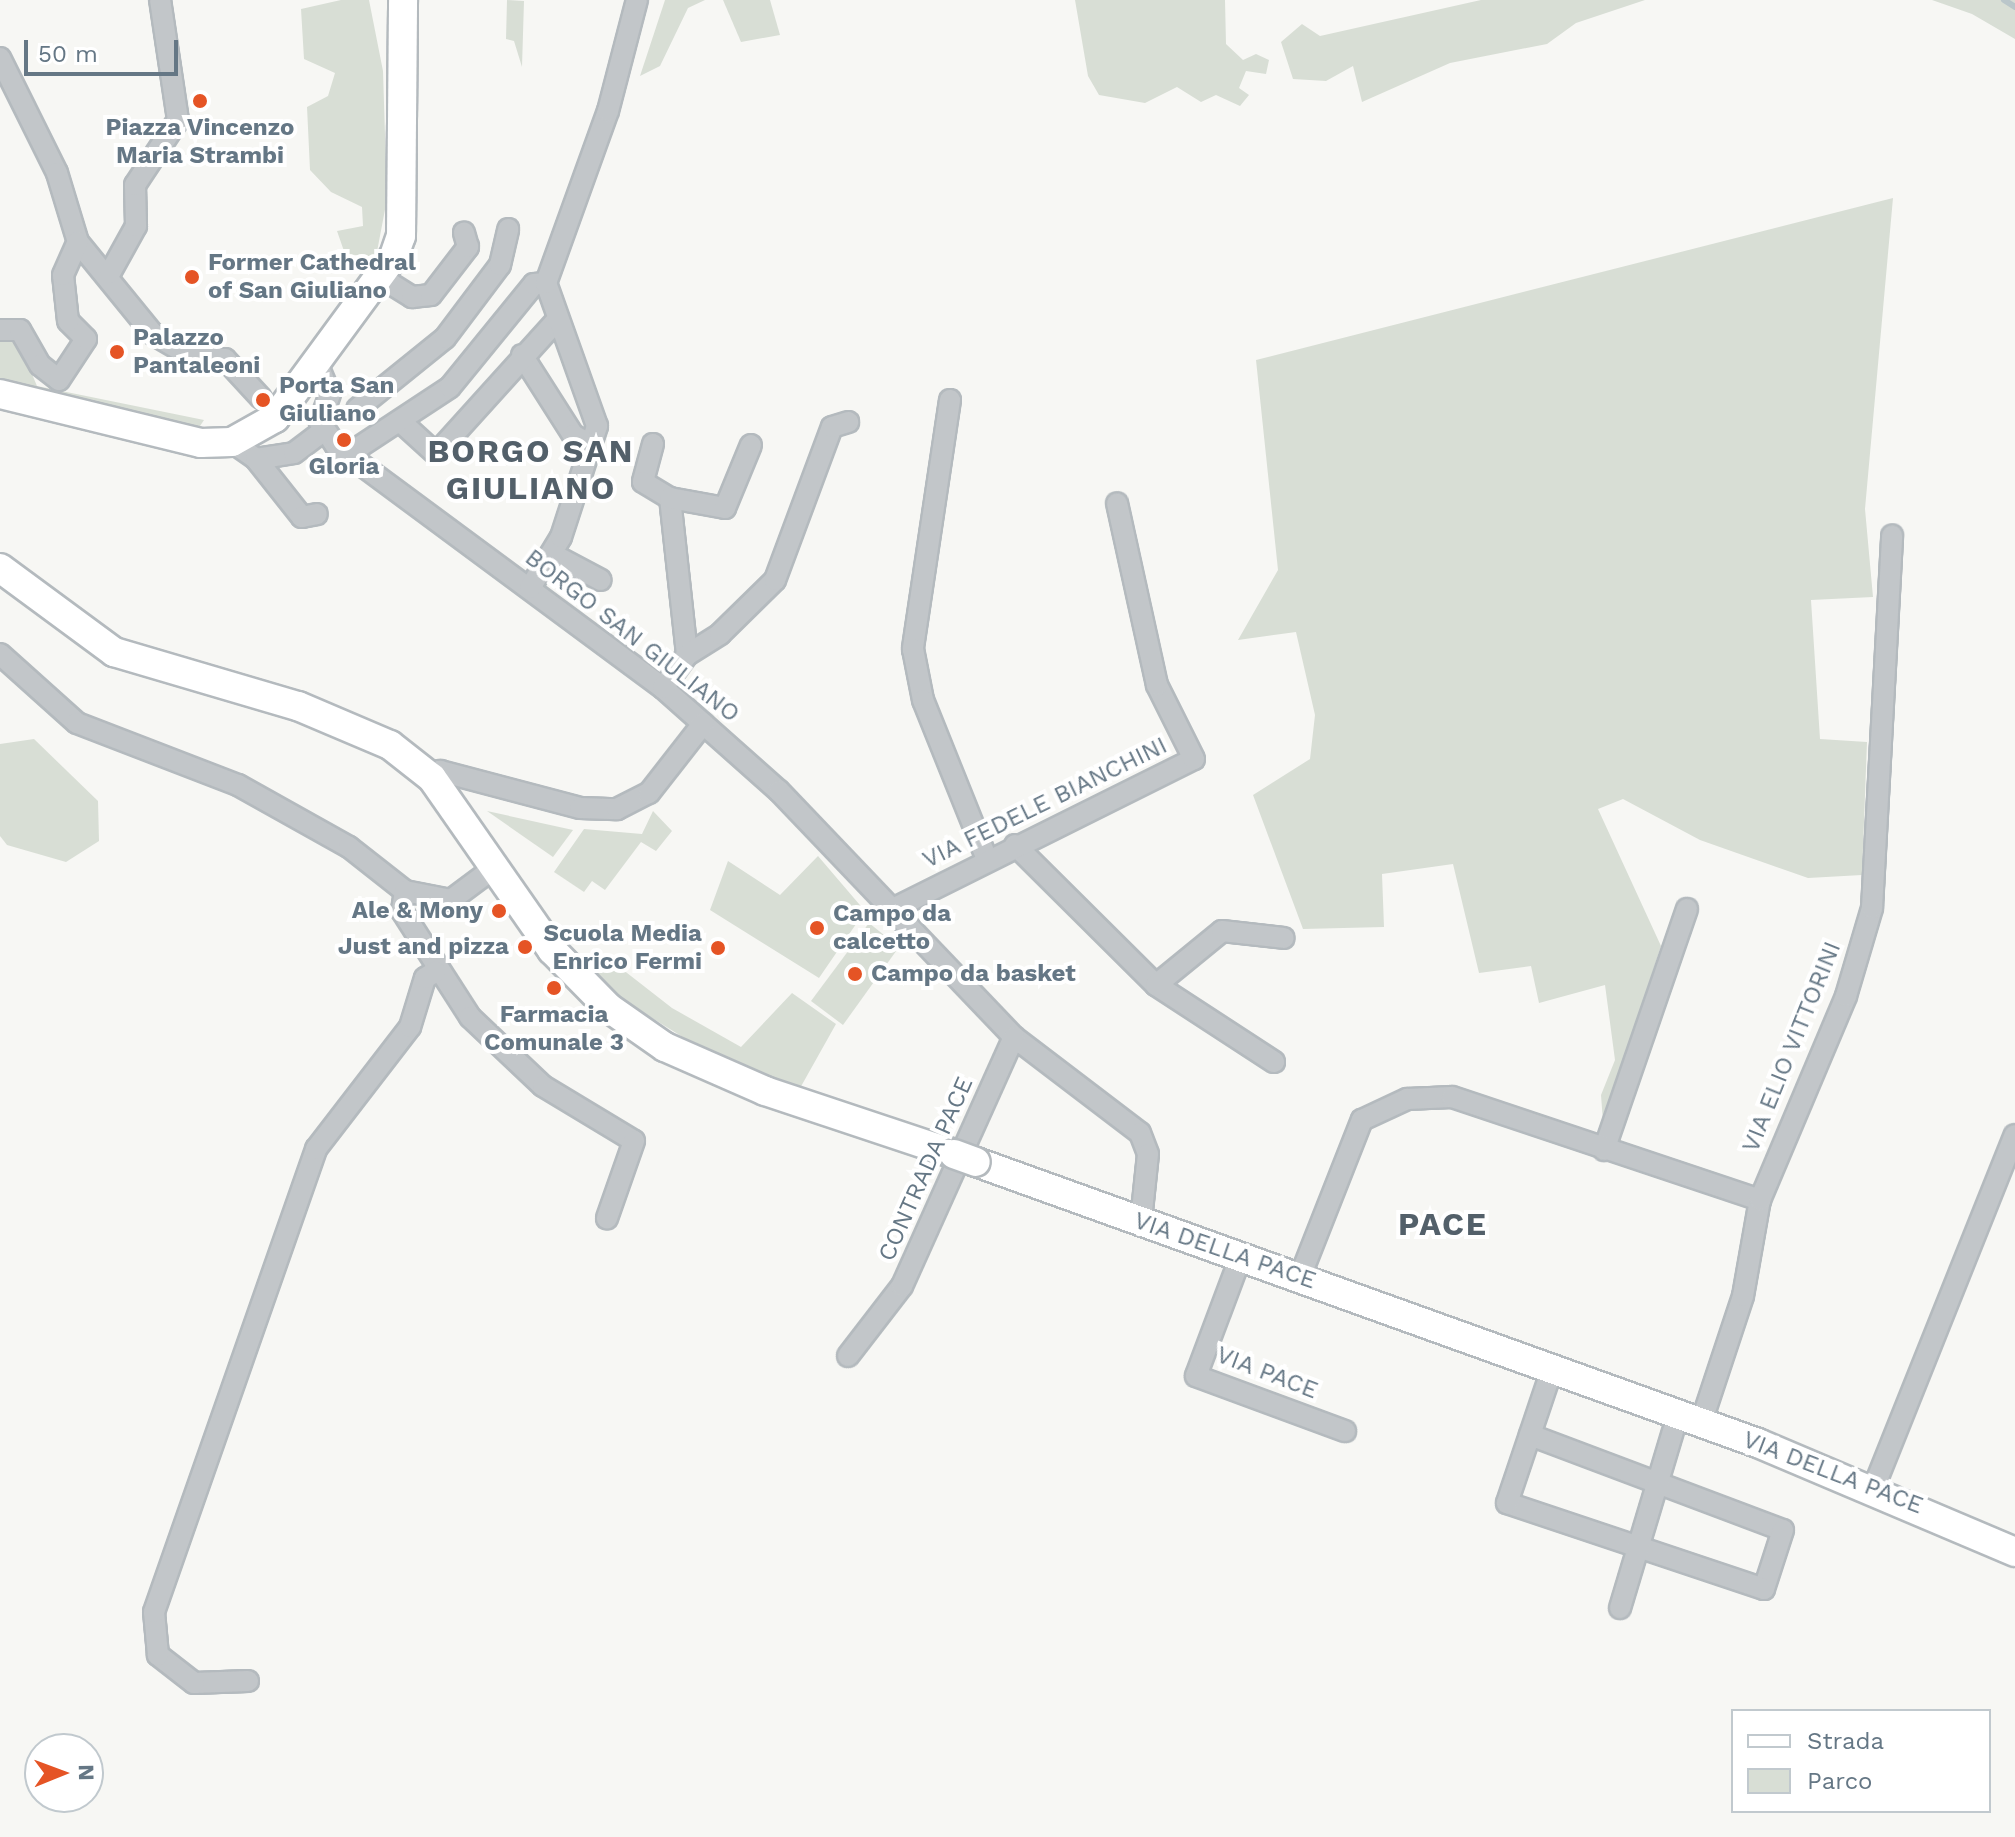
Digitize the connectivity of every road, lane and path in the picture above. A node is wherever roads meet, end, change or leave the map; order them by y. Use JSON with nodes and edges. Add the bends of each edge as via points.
{"nodes":[{"id":1,"x":160,"y":0,"type":"edge"},
{"id":2,"x":403,"y":0,"type":"edge"},
{"id":3,"x":637,"y":0,"type":"edge"},
{"id":4,"x":0,"y":58,"type":"edge"},
{"id":5,"x":6,"y":95,"type":"edge"},
{"id":6,"x":508,"y":229,"type":"dead end"},
{"id":7,"x":464,"y":233,"type":"dead end"},
{"id":8,"x":78,"y":242,"type":"junction"},
{"id":9,"x":110,"y":273,"type":"junction"},
{"id":10,"x":546,"y":283,"type":"junction"},
{"id":11,"x":367,"y":294,"type":"junction"},
{"id":12,"x":558,"y":319,"type":"junction"},
{"id":13,"x":0,"y":330,"type":"edge"},
{"id":14,"x":522,"y":355,"type":"junction"},
{"id":15,"x":318,"y":366,"type":"junction"},
{"id":16,"x":0,"y":394,"type":"edge"},
{"id":17,"x":261,"y":398,"type":"dead end"},
{"id":18,"x":950,"y":400,"type":"dead end"},
{"id":19,"x":357,"y":409,"type":"dead end"},
{"id":20,"x":401,"y":422,"type":"junction"},
{"id":21,"x":848,"y":422,"type":"dead end"},
{"id":22,"x":322,"y":430,"type":"junction"},
{"id":23,"x":232,"y":442,"type":"junction"},
{"id":24,"x":653,"y":444,"type":"dead end"},
{"id":25,"x":751,"y":445,"type":"dead end"},
{"id":26,"x":592,"y":446,"type":"junction"},
{"id":27,"x":347,"y":455,"type":"junction"},
{"id":28,"x":256,"y":459,"type":"junction"},
{"id":29,"x":670,"y":498,"type":"junction"},
{"id":30,"x":1117,"y":503,"type":"dead end"},
{"id":31,"x":317,"y":514,"type":"dead end"},
{"id":32,"x":1892,"y":536,"type":"dead end"},
{"id":33,"x":552,"y":554,"type":"junction"},
{"id":34,"x":0,"y":568,"type":"edge"},
{"id":35,"x":601,"y":580,"type":"dead end"},
{"id":36,"x":530,"y":588,"type":"junction"},
{"id":37,"x":0,"y":654,"type":"edge"},
{"id":38,"x":687,"y":655,"type":"junction"},
{"id":39,"x":663,"y":688,"type":"junction"},
{"id":40,"x":703,"y":724,"type":"junction"},
{"id":41,"x":432,"y":778,"type":"junction"},
{"id":42,"x":1015,"y":845,"type":"junction"},
{"id":43,"x":987,"y":859,"type":"junction"},
{"id":44,"x":494,"y":868,"type":"junction"},
{"id":45,"x":405,"y":891,"type":"junction"},
{"id":46,"x":893,"y":909,"type":"junction"},
{"id":47,"x":1687,"y":909,"type":"dead end"},
{"id":48,"x":1284,"y":938,"type":"dead end"},
{"id":49,"x":435,"y":972,"type":"junction"},
{"id":50,"x":1156,"y":985,"type":"junction"},
{"id":51,"x":1014,"y":1037,"type":"junction"},
{"id":52,"x":1274,"y":1062,"type":"dead end"},
{"id":53,"x":2015,"y":1135,"type":"edge"},
{"id":54,"x":1604,"y":1150,"type":"junction"},
{"id":55,"x":1760,"y":1200,"type":"junction"},
{"id":56,"x":607,"y":1218,"type":"dead end"},
{"id":57,"x":1141,"y":1221,"type":"junction"},
{"id":58,"x":1241,"y":1256,"type":"junction"},
{"id":59,"x":1300,"y":1277,"type":"junction"},
{"id":60,"x":848,"y":1356,"type":"dead end"},
{"id":61,"x":1552,"y":1369,"type":"junction"},
{"id":62,"x":1701,"y":1423,"type":"junction"},
{"id":63,"x":1345,"y":1431,"type":"dead end"},
{"id":64,"x":1673,"y":1431,"type":"dead end"},
{"id":65,"x":1530,"y":1435,"type":"junction"},
{"id":66,"x":1657,"y":1482,"type":"junction"},
{"id":67,"x":1874,"y":1487,"type":"junction"},
{"id":68,"x":1637,"y":1546,"type":"junction"},
{"id":69,"x":2015,"y":1552,"type":"edge"},
{"id":70,"x":1620,"y":1608,"type":"dead end"},
{"id":71,"x":248,"y":1681,"type":"dead end"}],
"edges":[{"from":1,"to":9,"type":"street","via":[[178,120],[135,185],[136,226]]},
{"from":2,"to":11,"type":"main road","via":[[401,236]]},
{"from":3,"to":10,"type":"street","via":[[608,111]]},
{"from":4,"to":5,"type":"street"},
{"from":5,"to":8,"type":"street","via":[[57,173]]},
{"from":6,"to":19,"type":"street","via":[[500,265],[445,338]]},
{"from":7,"to":11,"type":"street","via":[[468,247],[431,295]]},
{"from":8,"to":9,"type":"street"},
{"from":8,"to":13,"type":"street","via":[[63,275],[68,321],[86,339],[59,380],[40,365],[20,330]]},
{"from":9,"to":17,"type":"street","via":[[153,334],[196,359],[225,359]]},
{"from":10,"to":12,"type":"street"},
{"from":10,"to":20,"type":"street","via":[[534,284],[450,387]]},
{"from":11,"to":15,"type":"main road"},
{"from":12,"to":14,"type":"street"},
{"from":12,"to":26,"type":"street","via":[[595,407]]},
{"from":14,"to":20,"type":"street","via":[[436,454]]},
{"from":14,"to":26,"type":"street","via":[[573,435]]},
{"from":15,"to":22,"type":"street","via":[[330,394]]},
{"from":15,"to":23,"type":"main road","via":[[275,418]]},
{"from":16,"to":23,"type":"main road","via":[[139,432]]},
{"from":18,"to":43,"type":"street","via":[[913,649],[923,700]]},
{"from":20,"to":27,"type":"street"},
{"from":21,"to":38,"type":"street","via":[[832,427],[775,580],[720,634]]},
{"from":22,"to":27,"type":"street","name":"BORGO SAN GIULIANO"},
{"from":22,"to":28,"type":"street","via":[[294,453]]},
{"from":23,"to":28,"type":"street"},
{"from":24,"to":29,"type":"street","via":[[643,482]]},
{"from":25,"to":29,"type":"street","via":[[725,508]]},
{"from":26,"to":33,"type":"street"},
{"from":27,"to":36,"type":"street","name":"BORGO SAN GIULIANO"},
{"from":28,"to":31,"type":"street","via":[[302,517]]},
{"from":29,"to":38,"type":"street"},
{"from":30,"to":42,"type":"street","name":"VIA FEDELE BIANCHINI","via":[[1157,685],[1194,759]]},
{"from":32,"to":55,"type":"street","name":"VIA ELIO VITTORINI","via":[[1872,908],[1846,996]]},
{"from":33,"to":35,"type":"street"},
{"from":33,"to":36,"type":"street"},
{"from":34,"to":41,"type":"main road","via":[[114,652],[345,722]]},
{"from":36,"to":39,"type":"street","name":"BORGO SAN GIULIANO"},
{"from":37,"to":45,"type":"street","via":[[77,723],[238,785],[349,847]]},
{"from":38,"to":39,"type":"street"},
{"from":39,"to":40,"type":"street","name":"BORGO SAN GIULIANO"},
{"from":40,"to":41,"type":"street","via":[[649,793],[617,809],[580,808],[440,771]]},
{"from":40,"to":46,"type":"street","name":"BORGO SAN GIULIANO"},
{"from":41,"to":44,"type":"main road","name":"VIA DELLA PACE"},
{"from":42,"to":43,"type":"street","name":"VIA FEDELE BIANCHINI"},
{"from":42,"to":50,"type":"street"},
{"from":43,"to":46,"type":"street","name":"VIA FEDELE BIANCHINI"},
{"from":44,"to":45,"type":"street","via":[[451,900]]},
{"from":44,"to":57,"type":"main road","name":"VIA DELLA PACE","via":[[552,950],[609,1008],[665,1047],[765,1091]]},
{"from":45,"to":49,"type":"street","via":[[402,911]]},
{"from":46,"to":51,"type":"street","name":"BORGO SAN GIULIANO"},
{"from":47,"to":54,"type":"street"},
{"from":48,"to":50,"type":"street","via":[[1222,931]]},
{"from":49,"to":56,"type":"street","via":[[470,1017],[543,1086],[634,1141]]},
{"from":49,"to":71,"type":"street","via":[[425,978],[410,1027],[316,1149],[154,1612],[158,1655],[194,1683]]},
{"from":50,"to":52,"type":"street"},
{"from":51,"to":57,"type":"street","name":"BORGO SAN GIULIANO","via":[[1140,1133],[1148,1154]]},
{"from":51,"to":60,"type":"street","name":"CONTRADA PACE","via":[[902,1286]]},
{"from":53,"to":67,"type":"street"},
{"from":54,"to":55,"type":"street"},
{"from":54,"to":59,"type":"street","via":[[1452,1097],[1385,1106],[1362,1120],[1346,1148]]},
{"from":55,"to":62,"type":"street","name":"VIA ELIO VITTORINI","via":[[1739,1309]]},
{"from":57,"to":58,"type":"main road","name":"VIA DELLA PACE"},
{"from":58,"to":59,"type":"main road","name":"VIA DELLA PACE"},
{"from":58,"to":63,"type":"street","name":"VIA PACE","via":[[1196,1376]]},
{"from":59,"to":61,"type":"main road","name":"VIA DELLA PACE"},
{"from":61,"to":62,"type":"main road","name":"VIA DELLA PACE"},
{"from":61,"to":65,"type":"street"},
{"from":62,"to":67,"type":"main road","name":"VIA DELLA PACE"},
{"from":64,"to":66,"type":"street"},
{"from":65,"to":66,"type":"street"},
{"from":65,"to":68,"type":"street","via":[[1507,1503]]},
{"from":66,"to":68,"type":"street"},
{"from":66,"to":68,"type":"street","via":[[1783,1530],[1764,1589]]},
{"from":67,"to":69,"type":"main road","name":"VIA DELLA PACE"},
{"from":68,"to":70,"type":"street"}]}
